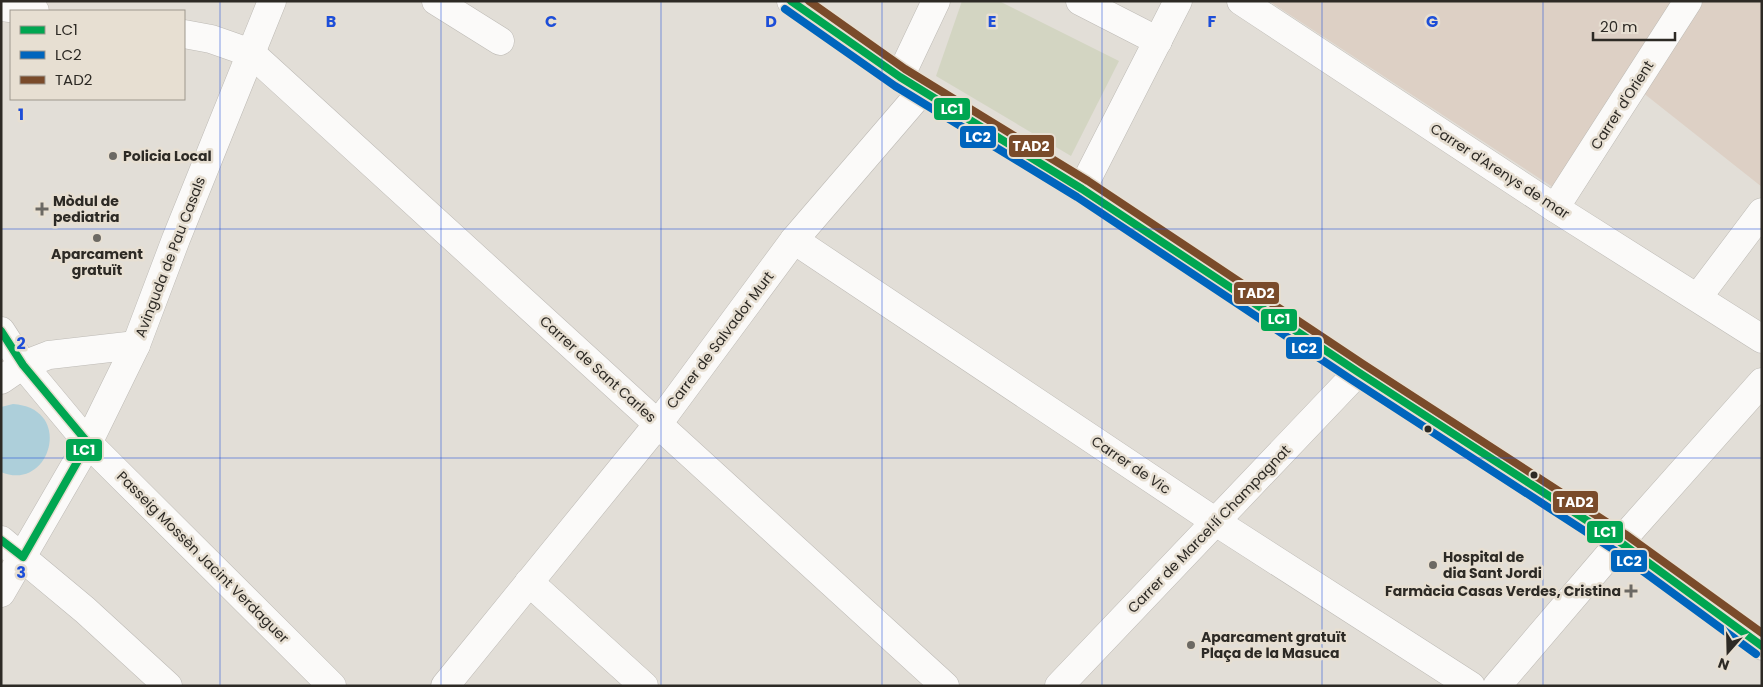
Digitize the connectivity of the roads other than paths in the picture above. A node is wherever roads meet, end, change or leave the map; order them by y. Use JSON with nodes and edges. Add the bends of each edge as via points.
{"nodes":[{"id":1,"x":272,"y":1,"type":"edge"},
{"id":2,"x":436,"y":1,"type":"edge"},
{"id":3,"x":791,"y":1,"type":"edge"},
{"id":4,"x":936,"y":1,"type":"edge"},
{"id":5,"x":1080,"y":1,"type":"edge"},
{"id":6,"x":1178,"y":1,"type":"edge"},
{"id":7,"x":1241,"y":1,"type":"edge"},
{"id":8,"x":1688,"y":1,"type":"edge"},
{"id":9,"x":1,"y":7,"type":"edge"},
{"id":10,"x":26,"y":10,"type":"edge"},
{"id":11,"x":185,"y":34,"type":"edge"},
{"id":12,"x":500,"y":41,"type":"dead end"},
{"id":13,"x":1158,"y":41,"type":"junction"},
{"id":14,"x":251,"y":53,"type":"junction"},
{"id":15,"x":911,"y":84,"type":"junction"},
{"id":16,"x":1082,"y":190,"type":"junction"},
{"id":17,"x":1555,"y":208,"type":"junction"},
{"id":18,"x":1762,"y":212,"type":"edge"},
{"id":19,"x":794,"y":240,"type":"junction"},
{"id":20,"x":1698,"y":297,"type":"junction"},
{"id":21,"x":1,"y":331,"type":"edge"},
{"id":22,"x":1762,"y":339,"type":"edge"},
{"id":23,"x":136,"y":345,"type":"junction"},
{"id":24,"x":23,"y":365,"type":"junction"},
{"id":25,"x":1358,"y":372,"type":"junction"},
{"id":26,"x":1,"y":380,"type":"edge"},
{"id":27,"x":1762,"y":382,"type":"edge"},
{"id":28,"x":658,"y":424,"type":"junction"},
{"id":29,"x":88,"y":442,"type":"junction"},
{"id":30,"x":1216,"y":522,"type":"junction"},
{"id":31,"x":1,"y":540,"type":"edge"},
{"id":32,"x":1620,"y":542,"type":"junction"},
{"id":33,"x":23,"y":557,"type":"junction"},
{"id":34,"x":529,"y":582,"type":"junction"},
{"id":35,"x":1,"y":593,"type":"edge"},
{"id":36,"x":1762,"y":646,"type":"edge"},
{"id":37,"x":168,"y":686,"type":"edge"},
{"id":38,"x":332,"y":686,"type":"edge"},
{"id":39,"x":445,"y":686,"type":"edge"},
{"id":40,"x":644,"y":686,"type":"edge"},
{"id":41,"x":945,"y":686,"type":"edge"},
{"id":42,"x":1059,"y":686,"type":"edge"},
{"id":43,"x":1470,"y":686,"type":"edge"},
{"id":44,"x":1497,"y":686,"type":"edge"}],
"edges":[{"from":1,"to":14,"type":"street","name":"Avinguda de Pau Casals"},
{"from":2,"to":12,"type":"street"},
{"from":3,"to":15,"type":"street"},
{"from":4,"to":15,"type":"street","name":"Carrer de Salvador Murt"},
{"from":5,"to":13,"type":"street"},
{"from":6,"to":13,"type":"street"},
{"from":7,"to":17,"type":"street","name":"Carrer d'Arenys de mar"},
{"from":8,"to":17,"type":"street","name":"Carrer d'Orient"},
{"from":9,"to":10,"type":"street"},
{"from":11,"to":14,"type":"street"},
{"from":13,"to":16,"type":"street"},
{"from":14,"to":23,"type":"street","name":"Avinguda de Pau Casals"},
{"from":14,"to":28,"type":"street","name":"Carrer de Sant Carles"},
{"from":15,"to":16,"type":"street"},
{"from":15,"to":19,"type":"street","name":"Carrer de Salvador Murt"},
{"from":16,"to":25,"type":"street"},
{"from":17,"to":20,"type":"street","name":"Carrer d'Arenys de mar"},
{"from":18,"to":20,"type":"street"},
{"from":19,"to":28,"type":"street","name":"Carrer de Salvador Murt"},
{"from":19,"to":30,"type":"street","name":"Carrer de Vic"},
{"from":20,"to":22,"type":"street","name":"Carrer d'Arenys de mar"},
{"from":21,"to":24,"type":"street","name":"Passeig Mossèn Jacint Verdaguer"},
{"from":23,"to":24,"type":"street","name":"Avinguda de Pau Casals","via":[[49,356]]},
{"from":23,"to":29,"type":"street","name":"Avinguda de Pau Casals"},
{"from":24,"to":26,"type":"street","name":"Avinguda de Pau Casals"},
{"from":24,"to":29,"type":"street","name":"Passeig Mossèn Jacint Verdaguer"},
{"from":25,"to":30,"type":"street","name":"Carrer de Marcel·lí Champagnat"},
{"from":25,"to":32,"type":"street"},
{"from":27,"to":32,"type":"street"},
{"from":28,"to":34,"type":"street","name":"Carrer de Salvador Murt"},
{"from":28,"to":41,"type":"street","name":"Carrer de Sant Carles"},
{"from":29,"to":33,"type":"street","name":"Avinguda de Pau Casals"},
{"from":29,"to":38,"type":"street","name":"Passeig Mossèn Jacint Verdaguer"},
{"from":30,"to":42,"type":"street","name":"Carrer de Marcel·lí Champagnat"},
{"from":30,"to":43,"type":"street","name":"Carrer de Vic"},
{"from":31,"to":33,"type":"street"},
{"from":32,"to":36,"type":"street"},
{"from":32,"to":44,"type":"street"},
{"from":33,"to":35,"type":"street","name":"Avinguda de Pau Casals"},
{"from":33,"to":37,"type":"street"},
{"from":34,"to":39,"type":"street","name":"Carrer de Salvador Murt"},
{"from":34,"to":40,"type":"street"}]}
